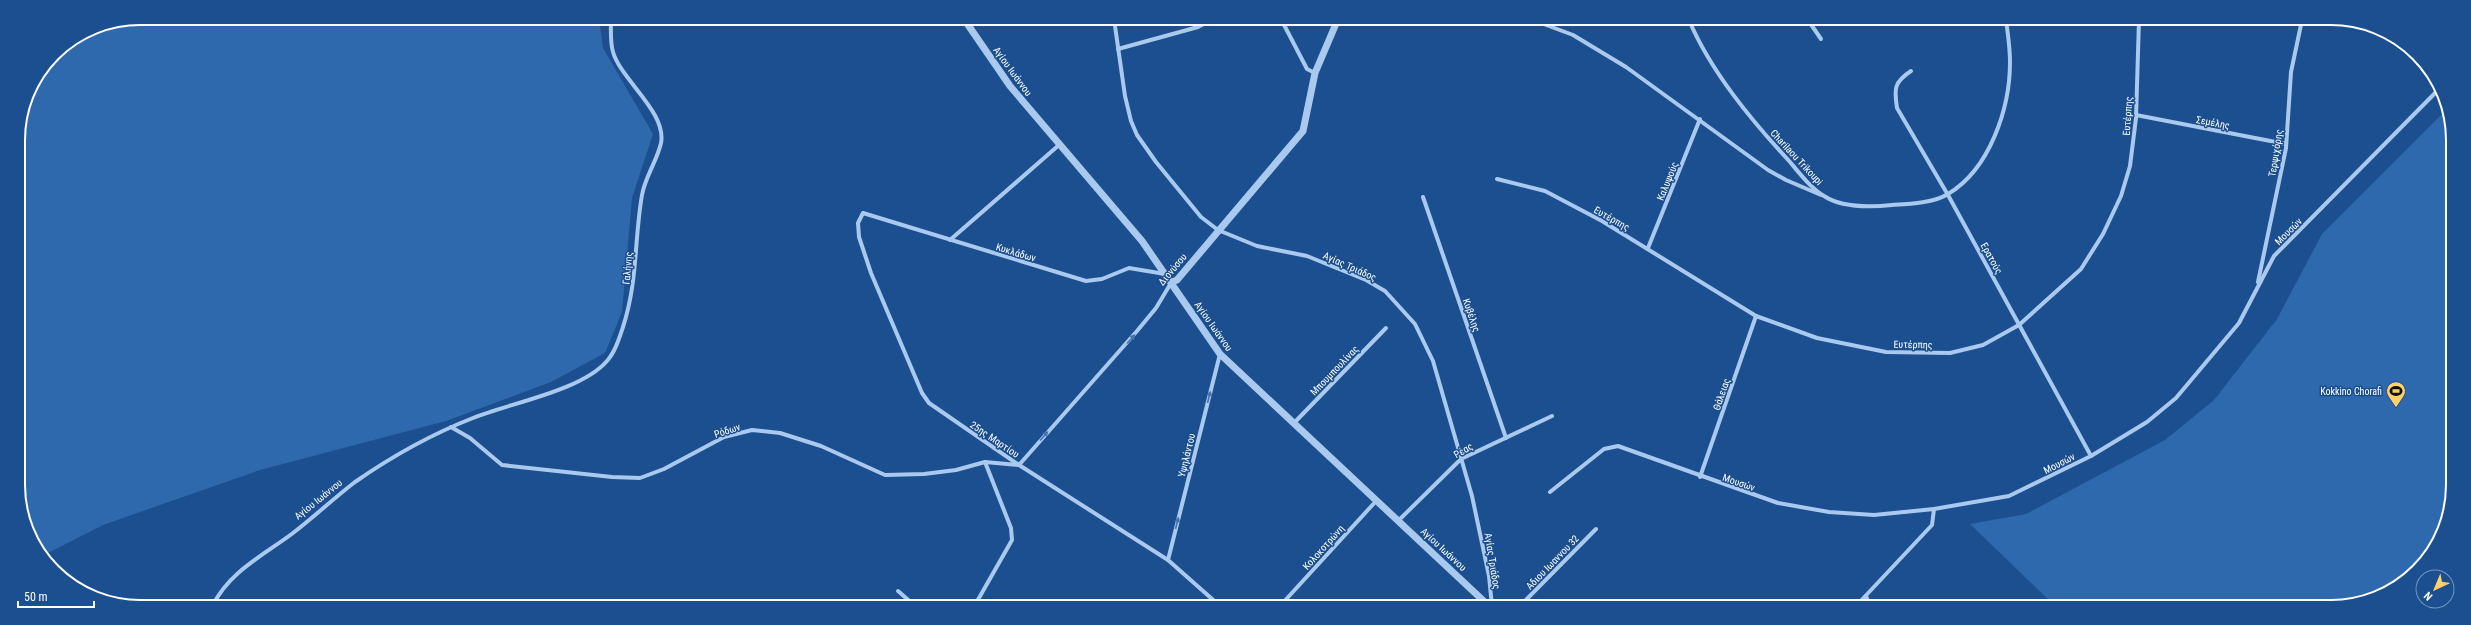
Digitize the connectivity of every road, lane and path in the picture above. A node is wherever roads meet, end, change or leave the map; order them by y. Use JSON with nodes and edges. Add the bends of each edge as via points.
{"nodes":[{"id":1,"x":611,"y":25,"type":"edge"},
{"id":2,"x":968,"y":25,"type":"edge"},
{"id":3,"x":1115,"y":25,"type":"edge"},
{"id":4,"x":1202,"y":25,"type":"edge"},
{"id":5,"x":1284,"y":25,"type":"edge"},
{"id":6,"x":1335,"y":25,"type":"edge"},
{"id":7,"x":1546,"y":25,"type":"edge"},
{"id":8,"x":1692,"y":25,"type":"edge"},
{"id":9,"x":1811,"y":25,"type":"edge"},
{"id":10,"x":2006,"y":25,"type":"edge"},
{"id":11,"x":2139,"y":25,"type":"edge"},
{"id":12,"x":2301,"y":25,"type":"edge"},
{"id":13,"x":1821,"y":39,"type":"dead end"},
{"id":14,"x":1118,"y":49,"type":"junction"},
{"id":15,"x":1911,"y":71,"type":"dead end"},
{"id":16,"x":1315,"y":74,"type":"junction"},
{"id":17,"x":2436,"y":93,"type":"edge"},
{"id":18,"x":2136,"y":115,"type":"junction"},
{"id":19,"x":1700,"y":119,"type":"junction"},
{"id":20,"x":2286,"y":144,"type":"junction"},
{"id":21,"x":1059,"y":145,"type":"junction"},
{"id":22,"x":1497,"y":179,"type":"dead end"},
{"id":23,"x":1948,"y":195,"type":"junction"},
{"id":24,"x":1423,"y":197,"type":"dead end"},
{"id":25,"x":1825,"y":197,"type":"junction"},
{"id":26,"x":863,"y":213,"type":"joint"},
{"id":27,"x":1218,"y":230,"type":"junction"},
{"id":28,"x":950,"y":240,"type":"junction"},
{"id":29,"x":1648,"y":248,"type":"junction"},
{"id":30,"x":2265,"y":250,"type":"junction"},
{"id":31,"x":2274,"y":256,"type":"junction"},
{"id":32,"x":1165,"y":274,"type":"junction"},
{"id":33,"x":1172,"y":282,"type":"junction"},
{"id":34,"x":2257,"y":288,"type":"junction"},
{"id":35,"x":1756,"y":316,"type":"junction"},
{"id":36,"x":2019,"y":325,"type":"junction"},
{"id":37,"x":1386,"y":328,"type":"dead end"},
{"id":38,"x":1220,"y":354,"type":"junction"},
{"id":39,"x":1552,"y":416,"type":"dead end"},
{"id":40,"x":1294,"y":423,"type":"junction"},
{"id":41,"x":451,"y":427,"type":"junction"},
{"id":42,"x":1506,"y":438,"type":"junction"},
{"id":43,"x":2091,"y":456,"type":"junction"},
{"id":44,"x":1461,"y":459,"type":"junction"},
{"id":45,"x":985,"y":462,"type":"junction"},
{"id":46,"x":1019,"y":465,"type":"junction"},
{"id":47,"x":1700,"y":477,"type":"junction"},
{"id":48,"x":1550,"y":492,"type":"dead end"},
{"id":49,"x":1377,"y":500,"type":"junction"},
{"id":50,"x":1934,"y":509,"type":"junction"},
{"id":51,"x":1398,"y":520,"type":"junction"},
{"id":52,"x":1596,"y":529,"type":"dead end"},
{"id":53,"x":1168,"y":560,"type":"junction"},
{"id":54,"x":898,"y":591,"type":"dead end"},
{"id":55,"x":1866,"y":596,"type":"junction"},
{"id":56,"x":216,"y":600,"type":"edge"},
{"id":57,"x":908,"y":600,"type":"edge"},
{"id":58,"x":978,"y":600,"type":"edge"},
{"id":59,"x":1213,"y":600,"type":"edge"},
{"id":60,"x":1285,"y":600,"type":"edge"},
{"id":61,"x":1485,"y":600,"type":"edge"},
{"id":62,"x":1490,"y":600,"type":"edge"},
{"id":63,"x":1526,"y":600,"type":"edge"},
{"id":64,"x":1862,"y":600,"type":"edge"},
{"id":65,"x":1868,"y":600,"type":"edge"}],
"edges":[{"from":1,"to":41,"type":"street","name":"Γαλήνης","via":[[613,52],[648,105],[661,130],[661,143],[643,192],[634,288],[618,343],[607,361],[590,376]]},
{"from":2,"to":21,"type":"street","name":"Αγίου Ιωάννου","via":[[1010,86]]},
{"from":3,"to":14,"type":"street","name":"Αγίας Τριάδος"},
{"from":4,"to":14,"type":"street"},
{"from":5,"to":16,"type":"street","via":[[1307,69]]},
{"from":6,"to":16,"type":"street","name":"Διονύσου"},
{"from":7,"to":19,"type":"street","via":[[1573,35],[1626,67]]},
{"from":8,"to":25,"type":"street","name":"Charilaou Trikoupi","via":[[1747,111],[1788,161]]},
{"from":9,"to":13,"type":"street"},
{"from":10,"to":23,"type":"street","name":"Charilaou Trikoupi","via":[[2010,62],[2005,106],[1987,152],[1967,180]]},
{"from":11,"to":18,"type":"street","name":"Ευτέρπης"},
{"from":12,"to":20,"type":"street","name":"Τερψιχόρης","via":[[2291,72]]},
{"from":14,"to":27,"type":"street","name":"Αγίας Τριάδος","via":[[1130,115],[1137,135],[1187,201]]},
{"from":15,"to":23,"type":"street","name":"Ερατούς","via":[[1900,78],[1895,92],[1897,108]]},
{"from":16,"to":27,"type":"street","name":"Διονύσου","via":[[1303,131]]},
{"from":17,"to":31,"type":"street","name":"Μουσών"},
{"from":18,"to":20,"type":"street","name":"Σεμέλης"},
{"from":18,"to":36,"type":"street","name":"Ευτέρπης","via":[[2130,166],[2121,196],[2103,234],[2080,269]]},
{"from":19,"to":25,"type":"street","via":[[1768,170]]},
{"from":19,"to":29,"type":"street","name":"Καλυψούς"},
{"from":20,"to":30,"type":"street","name":"Τερψιχόρης"},
{"from":21,"to":28,"type":"street"},
{"from":21,"to":32,"type":"street","name":"Αγίου Ιωάννου","via":[[1142,241]]},
{"from":22,"to":29,"type":"street","name":"Ευτέρπης","via":[[1545,191]]},
{"from":23,"to":25,"type":"street","name":"Charilaou Trikoupi","via":[[1923,202],[1880,206],[1854,205]]},
{"from":23,"to":36,"type":"street","name":"Ερατούς"},
{"from":24,"to":42,"type":"street","name":"Κυβέλης"},
{"from":26,"to":28,"type":"street","name":"Κυκλάδων"},
{"from":26,"to":46,"type":"street","name":"25ης Μαρτίου","via":[[858,223],[859,237],[922,393],[929,403]]},
{"from":27,"to":33,"type":"street","name":"Διονύσου","via":[[1177,280]]},
{"from":27,"to":44,"type":"street","name":"Αγίας Τριάδος","via":[[1257,246],[1326,263],[1385,291],[1415,324],[1433,361]]},
{"from":28,"to":32,"type":"street","name":"Κυκλάδων","via":[[1086,281],[1102,279],[1129,268]]},
{"from":29,"to":35,"type":"street","name":"Ευτέρπης"},
{"from":30,"to":31,"type":"street"},
{"from":30,"to":34,"type":"street","name":"Τερψιχόρης"},
{"from":31,"to":34,"type":"street","name":"Μουσών"},
{"from":32,"to":33,"type":"street","name":"Αγίου Ιωάννου"},
{"from":33,"to":38,"type":"street","name":"Αγίου Ιωάννου"},
{"from":46,"to":33,"type":"street","name":"Διονύσου","one_way":true,"via":[[1137,331],[1156,308]]},
{"from":34,"to":43,"type":"street","name":"Μουσών","via":[[2239,322],[2176,398],[2147,422]]},
{"from":35,"to":36,"type":"street","name":"Ευτέρπης","via":[[1817,338],[1886,352],[1950,353],[1983,345]]},
{"from":35,"to":47,"type":"street","name":"Θάλειας"},
{"from":36,"to":43,"type":"street","name":"Ερατούς"},
{"from":37,"to":40,"type":"street","name":"Μπουμπουλίνας"},
{"from":38,"to":40,"type":"street","name":"Αγίου Ιωάννου"},
{"from":53,"to":38,"type":"street","name":"Υψηλάντου","one_way":true},
{"from":39,"to":42,"type":"street","name":"Ρέας"},
{"from":40,"to":49,"type":"street","name":"Αγίου Ιωάννου"},
{"from":41,"to":45,"type":"street","name":"Ρόδων","via":[[470,438],[502,466],[612,477],[640,478],[664,469],[724,437],[752,430],[780,433],[821,446],[885,475],[956,470]]},
{"from":41,"to":56,"type":"street","name":"Αγίου Ιωάννου","via":[[354,483],[306,523],[244,566]]},
{"from":42,"to":44,"type":"street","name":"Ρέας"},
{"from":43,"to":50,"type":"street","name":"Μουσών","via":[[2009,496]]},
{"from":44,"to":51,"type":"street","name":"Ρέας"},
{"from":44,"to":62,"type":"street","name":"Αγίας Τριάδος","via":[[1479,525]]},
{"from":45,"to":46,"type":"street","name":"Ρόδων"},
{"from":45,"to":58,"type":"street","via":[[1011,528],[1012,540]]},
{"from":46,"to":53,"type":"street","name":"25ης Μαρτίου"},
{"from":47,"to":48,"type":"street","name":"Μουσών","via":[[1618,446],[1604,449]]},
{"from":47,"to":50,"type":"street","name":"Μουσών","via":[[1778,503],[1829,512],[1874,514]]},
{"from":49,"to":51,"type":"street","name":"Αγίου Ιωάννου"},
{"from":49,"to":60,"type":"street","name":"Κολοκοτρώνη"},
{"from":50,"to":55,"type":"street","via":[[1932,526]]},
{"from":51,"to":61,"type":"street","name":"Αγίου Ιωάννου"},
{"from":52,"to":63,"type":"street","name":"Αδιου Ιωαννου 32"},
{"from":53,"to":59,"type":"street","name":"25ης Μαρτίου"},
{"from":54,"to":57,"type":"street"},
{"from":55,"to":64,"type":"street"},
{"from":55,"to":65,"type":"street"}]}
